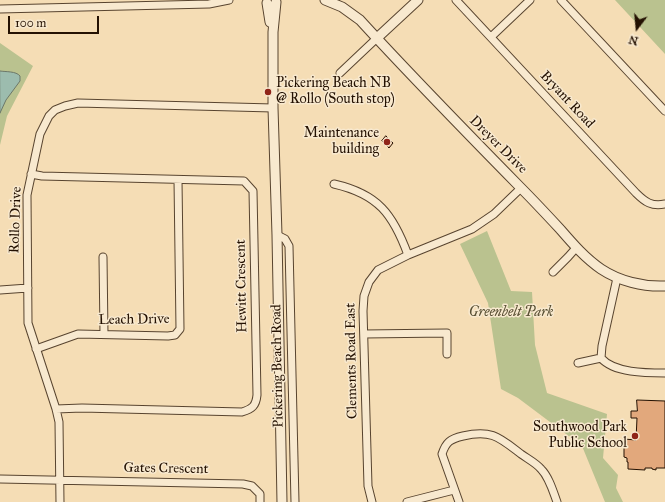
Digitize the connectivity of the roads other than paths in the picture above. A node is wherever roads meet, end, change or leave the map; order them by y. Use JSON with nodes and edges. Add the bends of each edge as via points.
{"nodes":[{"id":1,"x":229,"y":0,"type":"edge"},
{"id":2,"x":325,"y":0,"type":"edge"},
{"id":3,"x":418,"y":0,"type":"edge"},
{"id":4,"x":456,"y":0,"type":"edge"},
{"id":5,"x":530,"y":0,"type":"edge"},
{"id":6,"x":561,"y":0,"type":"edge"},
{"id":7,"x":271,"y":1,"type":"edge"},
{"id":8,"x":141,"y":2,"type":"edge"},
{"id":9,"x":0,"y":9,"type":"edge"},
{"id":10,"x":491,"y":37,"type":"junction"},
{"id":11,"x":377,"y":38,"type":"junction"},
{"id":12,"x":340,"y":73,"type":"dead end"},
{"id":13,"x":273,"y":108,"type":"junction"},
{"id":14,"x":665,"y":111,"type":"edge"},
{"id":15,"x":31,"y":174,"type":"junction"},
{"id":16,"x":178,"y":180,"type":"junction"},
{"id":17,"x":334,"y":184,"type":"dead end"},
{"id":18,"x":521,"y":188,"type":"junction"},
{"id":19,"x":665,"y":204,"type":"edge"},
{"id":20,"x":277,"y":235,"type":"junction"},
{"id":21,"x":576,"y":248,"type":"junction"},
{"id":22,"x":408,"y":255,"type":"junction"},
{"id":23,"x":103,"y":257,"type":"dead end"},
{"id":24,"x":553,"y":272,"type":"dead end"},
{"id":25,"x":617,"y":278,"type":"junction"},
{"id":26,"x":665,"y":286,"type":"edge"},
{"id":27,"x":28,"y":288,"type":"junction"},
{"id":28,"x":0,"y":290,"type":"edge"},
{"id":29,"x":104,"y":334,"type":"junction"},
{"id":30,"x":364,"y":334,"type":"junction"},
{"id":31,"x":36,"y":349,"type":"junction"},
{"id":32,"x":447,"y":354,"type":"dead end"},
{"id":33,"x":601,"y":358,"type":"junction"},
{"id":34,"x":578,"y":363,"type":"dead end"},
{"id":35,"x":665,"y":373,"type":"edge"},
{"id":36,"x":56,"y":408,"type":"junction"},
{"id":37,"x":0,"y":479,"type":"edge"},
{"id":38,"x":60,"y":480,"type":"junction"},
{"id":39,"x":454,"y":490,"type":"junction"},
{"id":40,"x":60,"y":502,"type":"edge"},
{"id":41,"x":260,"y":502,"type":"edge"},
{"id":42,"x":282,"y":502,"type":"edge"},
{"id":43,"x":294,"y":502,"type":"edge"},
{"id":44,"x":372,"y":502,"type":"edge"},
{"id":45,"x":407,"y":502,"type":"edge"},
{"id":46,"x":459,"y":502,"type":"edge"},
{"id":47,"x":557,"y":502,"type":"edge"}],
"edges":[{"from":1,"to":8,"type":"street","via":[[209,4]]},
{"from":2,"to":11,"type":"street","name":"Dreyer Drive","via":[[342,7],[360,20]]},
{"from":3,"to":11,"type":"street"},
{"from":4,"to":10,"type":"street","name":"Bryant Road"},
{"from":5,"to":10,"type":"street"},
{"from":6,"to":14,"type":"street"},
{"from":7,"to":13,"type":"street","name":"Pickering Beach Road"},
{"from":8,"to":9,"type":"street"},
{"from":10,"to":19,"type":"street","name":"Bryant Road","via":[[636,194],[646,203]]},
{"from":11,"to":12,"type":"street"},
{"from":11,"to":18,"type":"street","name":"Dreyer Drive"},
{"from":13,"to":15,"type":"street","name":"Rollo Drive","via":[[78,103],[64,106],[49,116],[40,134]]},
{"from":13,"to":20,"type":"street","name":"Pickering Beach Road"},
{"from":15,"to":16,"type":"street","name":"Hewitt Crescent"},
{"from":15,"to":27,"type":"street","name":"Rollo Drive","via":[[27,195]]},
{"from":16,"to":29,"type":"street","name":"Leach Drive","via":[[180,329],[175,335],[168,336]]},
{"from":16,"to":36,"type":"street","name":"Hewitt Crescent","via":[[244,181],[253,191],[256,402],[251,409],[242,412]]},
{"from":17,"to":22,"type":"street","via":[[363,194],[376,202],[392,219]]},
{"from":18,"to":21,"type":"street","name":"Dreyer Drive"},
{"from":18,"to":22,"type":"street","name":"Clements Road East","via":[[494,214],[472,229]]},
{"from":20,"to":42,"type":"street","name":"Pickering Beach Road"},
{"from":20,"to":43,"type":"street","name":"Pickering Beach Road","via":[[285,239],[289,246]]},
{"from":21,"to":24,"type":"street"},
{"from":21,"to":25,"type":"street","name":"Dreyer Drive","via":[[602,270]]},
{"from":22,"to":30,"type":"street","name":"Clements Road East","via":[[378,270],[369,282],[364,296]]},
{"from":23,"to":29,"type":"street"},
{"from":25,"to":26,"type":"street","name":"Dreyer Drive"},
{"from":25,"to":33,"type":"street"},
{"from":27,"to":28,"type":"street"},
{"from":27,"to":31,"type":"street","name":"Rollo Drive","via":[[28,323]]},
{"from":29,"to":31,"type":"street","name":"Leach Drive","via":[[78,334]]},
{"from":30,"to":32,"type":"street","via":[[447,333]]},
{"from":30,"to":44,"type":"street","name":"Clements Road East","via":[[368,486]]},
{"from":31,"to":36,"type":"street","name":"Rollo Drive"},
{"from":33,"to":34,"type":"street"},
{"from":33,"to":35,"type":"street","via":[[606,364],[618,369]]},
{"from":36,"to":38,"type":"street","name":"Rollo Drive","via":[[59,422]]},
{"from":37,"to":38,"type":"street"},
{"from":38,"to":40,"type":"street","name":"Rollo Drive"},
{"from":38,"to":41,"type":"street","name":"Gates Crescent","via":[[243,484],[252,486],[260,494]]},
{"from":39,"to":45,"type":"street"},
{"from":39,"to":46,"type":"street"},
{"from":39,"to":47,"type":"street","via":[[442,454],[446,444],[458,437],[488,433],[500,438],[542,469]]}]}
